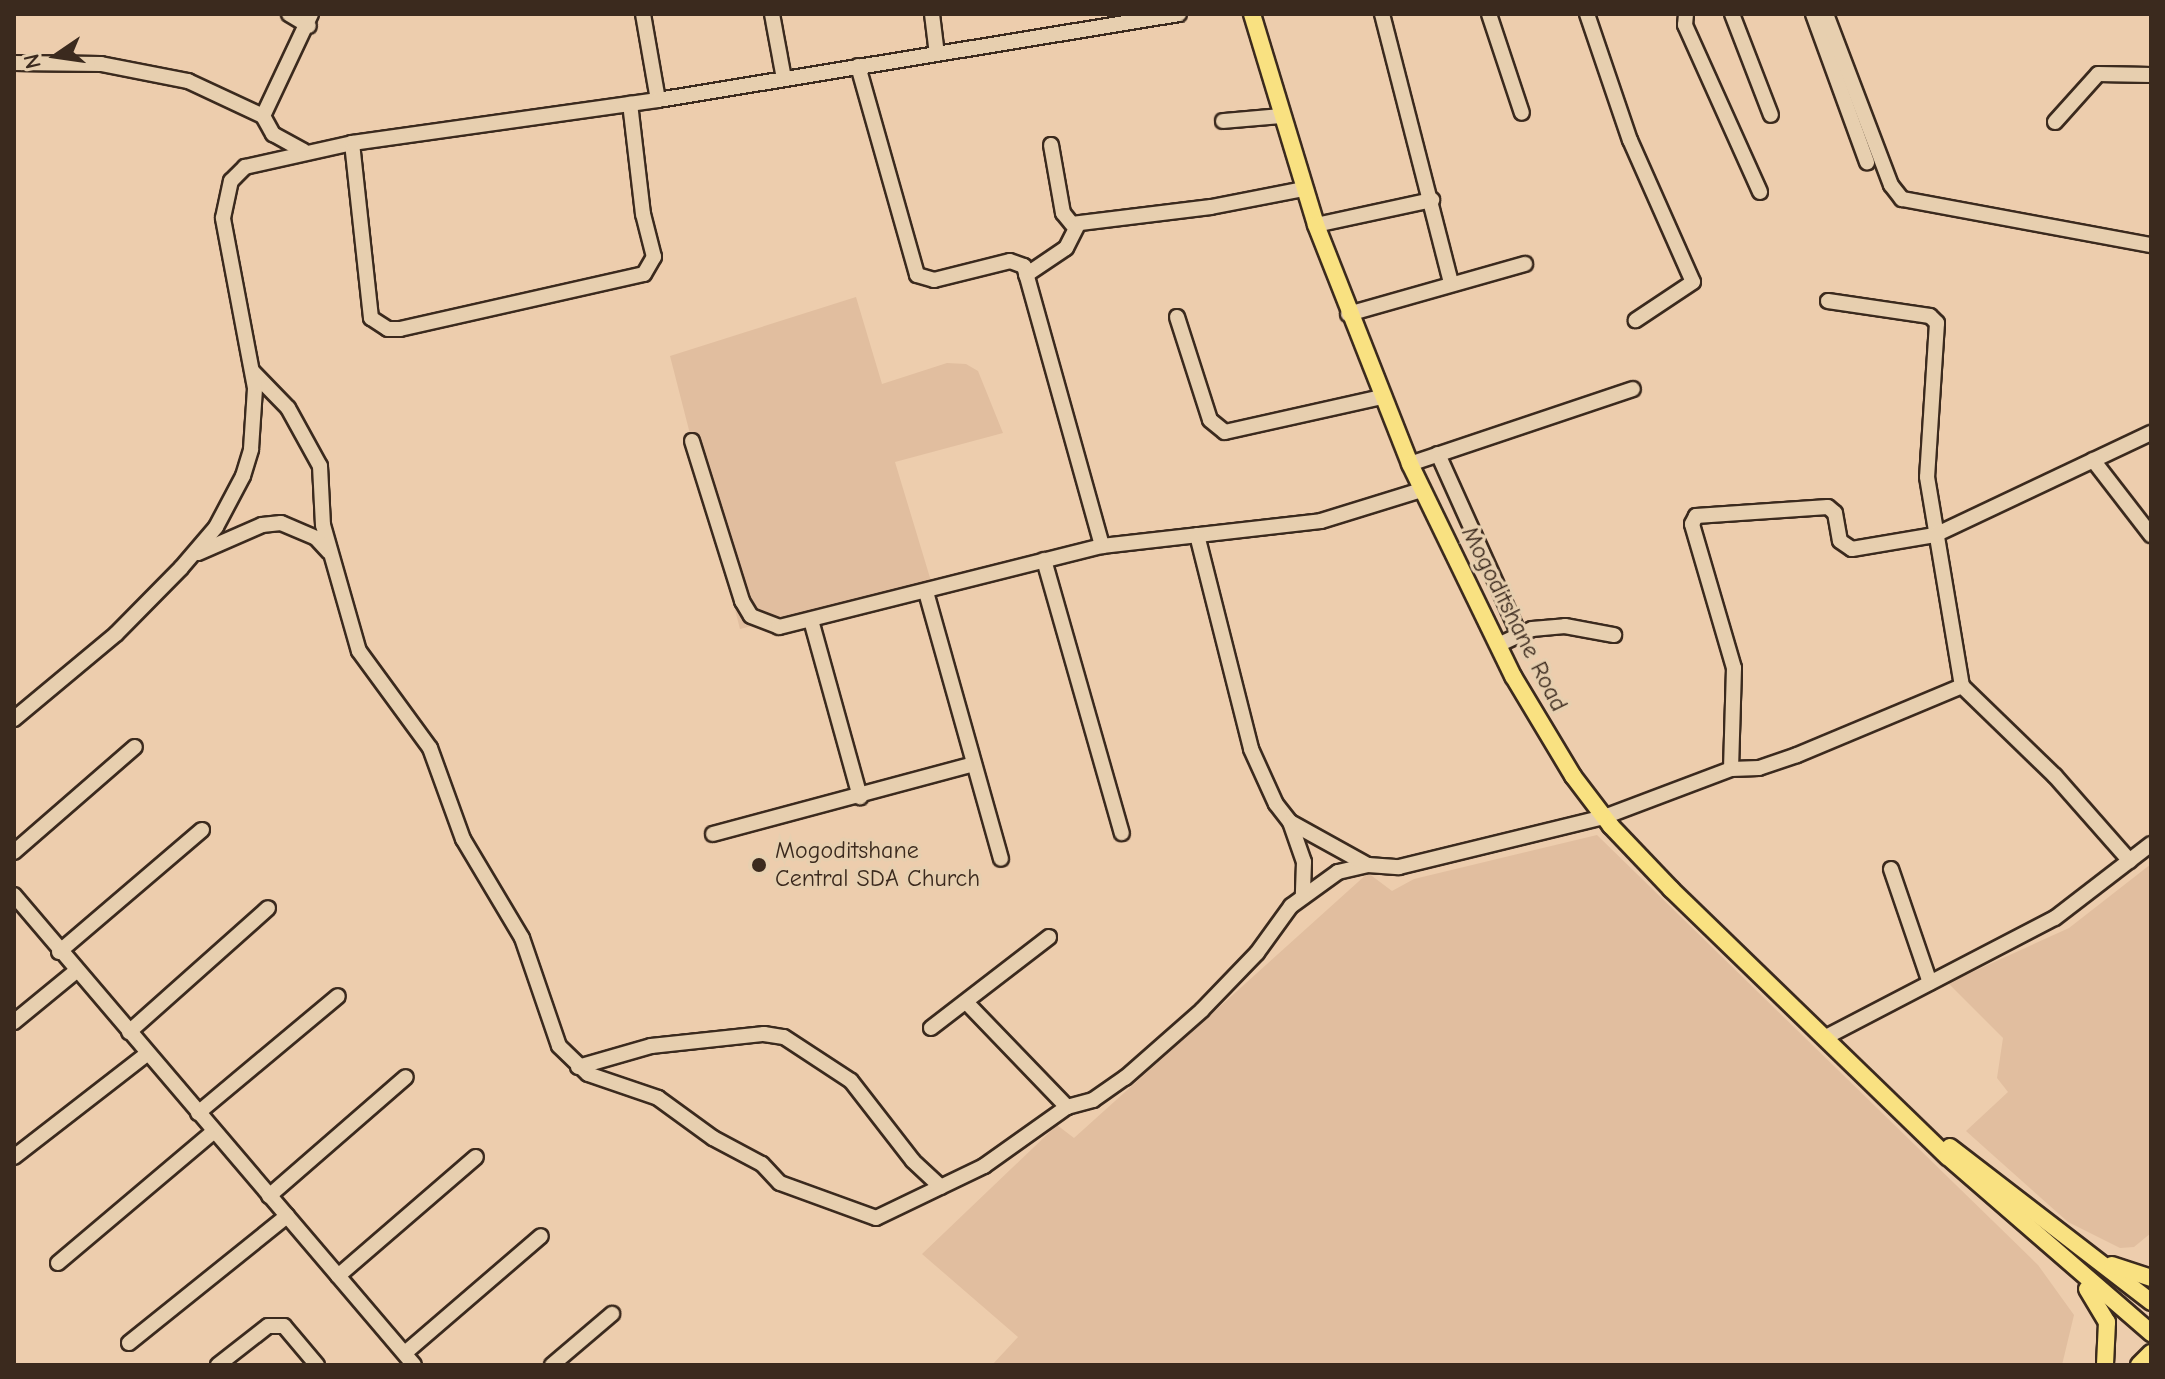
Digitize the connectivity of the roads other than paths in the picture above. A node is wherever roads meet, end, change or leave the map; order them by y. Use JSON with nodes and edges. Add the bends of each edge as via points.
{"nodes":[{"id":1,"x":289,"y":14,"type":"edge"},
{"id":2,"x":643,"y":14,"type":"edge"},
{"id":3,"x":772,"y":14,"type":"edge"},
{"id":4,"x":932,"y":14,"type":"edge"},
{"id":5,"x":1179,"y":14,"type":"edge"},
{"id":6,"x":1252,"y":14,"type":"edge"},
{"id":7,"x":1382,"y":14,"type":"edge"},
{"id":8,"x":1489,"y":14,"type":"edge"},
{"id":9,"x":1587,"y":14,"type":"edge"},
{"id":10,"x":1686,"y":14,"type":"edge"},
{"id":11,"x":1732,"y":14,"type":"edge"},
{"id":12,"x":1813,"y":14,"type":"edge"},
{"id":13,"x":1826,"y":14,"type":"edge"},
{"id":14,"x":310,"y":20,"type":"edge"},
{"id":15,"x":937,"y":53,"type":"junction"},
{"id":16,"x":14,"y":63,"type":"edge"},
{"id":17,"x":858,"y":66,"type":"junction"},
{"id":18,"x":2151,"y":75,"type":"edge"},
{"id":19,"x":784,"y":79,"type":"junction"},
{"id":20,"x":658,"y":100,"type":"junction"},
{"id":21,"x":630,"y":104,"type":"junction"},
{"id":22,"x":1522,"y":113,"type":"dead end"},
{"id":23,"x":1771,"y":115,"type":"dead end"},
{"id":24,"x":263,"y":116,"type":"junction"},
{"id":25,"x":1280,"y":116,"type":"junction"},
{"id":26,"x":1223,"y":121,"type":"dead end"},
{"id":27,"x":2055,"y":122,"type":"dead end"},
{"id":28,"x":352,"y":143,"type":"junction"},
{"id":29,"x":1051,"y":145,"type":"dead end"},
{"id":30,"x":304,"y":151,"type":"junction"},
{"id":31,"x":1867,"y":162,"type":"dead end"},
{"id":32,"x":1304,"y":189,"type":"junction"},
{"id":33,"x":1760,"y":192,"type":"dead end"},
{"id":34,"x":1432,"y":200,"type":"junction"},
{"id":35,"x":1078,"y":224,"type":"junction"},
{"id":36,"x":1316,"y":225,"type":"junction"},
{"id":37,"x":2150,"y":240,"type":"edge"},
{"id":38,"x":1525,"y":264,"type":"dead end"},
{"id":39,"x":1026,"y":275,"type":"junction"},
{"id":40,"x":1451,"y":283,"type":"junction"},
{"id":41,"x":1828,"y":301,"type":"dead end"},
{"id":42,"x":1348,"y":314,"type":"junction"},
{"id":43,"x":1177,"y":317,"type":"dead end"},
{"id":44,"x":1636,"y":320,"type":"dead end"},
{"id":45,"x":253,"y":372,"type":"junction"},
{"id":46,"x":1633,"y":389,"type":"dead end"},
{"id":47,"x":1382,"y":397,"type":"junction"},
{"id":48,"x":2151,"y":433,"type":"edge"},
{"id":49,"x":692,"y":441,"type":"dead end"},
{"id":50,"x":1438,"y":454,"type":"junction"},
{"id":51,"x":2093,"y":460,"type":"junction"},
{"id":52,"x":1410,"y":464,"type":"junction"},
{"id":53,"x":1421,"y":490,"type":"junction"},
{"id":54,"x":1464,"y":512,"type":"junction"},
{"id":55,"x":1440,"y":528,"type":"junction"},
{"id":56,"x":1197,"y":535,"type":"junction"},
{"id":57,"x":1935,"y":535,"type":"junction"},
{"id":58,"x":2151,"y":535,"type":"edge"},
{"id":59,"x":1102,"y":546,"type":"junction"},
{"id":60,"x":332,"y":555,"type":"junction"},
{"id":61,"x":193,"y":556,"type":"junction"},
{"id":62,"x":1044,"y":560,"type":"junction"},
{"id":63,"x":926,"y":592,"type":"junction"},
{"id":64,"x":1501,"y":594,"type":"junction"},
{"id":65,"x":1480,"y":609,"type":"junction"},
{"id":66,"x":811,"y":620,"type":"junction"},
{"id":67,"x":1519,"y":634,"type":"junction"},
{"id":68,"x":1614,"y":635,"type":"dead end"},
{"id":69,"x":1498,"y":645,"type":"junction"},
{"id":70,"x":1962,"y":686,"type":"junction"},
{"id":71,"x":14,"y":719,"type":"edge"},
{"id":72,"x":135,"y":747,"type":"dead end"},
{"id":73,"x":974,"y":764,"type":"junction"},
{"id":74,"x":1731,"y":769,"type":"junction"},
{"id":75,"x":860,"y":797,"type":"junction"},
{"id":76,"x":1604,"y":817,"type":"junction"},
{"id":77,"x":1290,"y":822,"type":"junction"},
{"id":78,"x":202,"y":830,"type":"dead end"},
{"id":79,"x":1122,"y":833,"type":"dead end"},
{"id":80,"x":713,"y":834,"type":"dead end"},
{"id":81,"x":2151,"y":844,"type":"edge"},
{"id":82,"x":14,"y":852,"type":"edge"},
{"id":83,"x":1001,"y":859,"type":"dead end"},
{"id":84,"x":2130,"y":861,"type":"junction"},
{"id":85,"x":1368,"y":865,"type":"junction"},
{"id":86,"x":1891,"y":869,"type":"dead end"},
{"id":87,"x":14,"y":895,"type":"edge"},
{"id":88,"x":1303,"y":897,"type":"junction"},
{"id":89,"x":268,"y":908,"type":"dead end"},
{"id":90,"x":1049,"y":937,"type":"dead end"},
{"id":91,"x":59,"y":952,"type":"junction"},
{"id":92,"x":76,"y":971,"type":"junction"},
{"id":93,"x":1930,"y":983,"type":"junction"},
{"id":94,"x":338,"y":996,"type":"dead end"},
{"id":95,"x":966,"y":1002,"type":"junction"},
{"id":96,"x":14,"y":1022,"type":"edge"},
{"id":97,"x":931,"y":1028,"type":"dead end"},
{"id":98,"x":129,"y":1032,"type":"junction"},
{"id":99,"x":1826,"y":1037,"type":"junction"},
{"id":100,"x":147,"y":1054,"type":"junction"},
{"id":101,"x":578,"y":1067,"type":"junction"},
{"id":102,"x":406,"y":1077,"type":"dead end"},
{"id":103,"x":1067,"y":1107,"type":"junction"},
{"id":104,"x":198,"y":1113,"type":"junction"},
{"id":105,"x":1922,"y":1128,"type":"junction"},
{"id":106,"x":214,"y":1131,"type":"junction"},
{"id":107,"x":14,"y":1157,"type":"edge"},
{"id":108,"x":476,"y":1157,"type":"dead end"},
{"id":109,"x":941,"y":1187,"type":"junction"},
{"id":110,"x":269,"y":1196,"type":"junction"},
{"id":111,"x":287,"y":1216,"type":"junction"},
{"id":112,"x":541,"y":1236,"type":"dead end"},
{"id":113,"x":2099,"y":1260,"type":"junction"},
{"id":114,"x":58,"y":1263,"type":"dead end"},
{"id":115,"x":2071,"y":1268,"type":"junction"},
{"id":116,"x":338,"y":1276,"type":"junction"},
{"id":117,"x":2151,"y":1278,"type":"edge"},
{"id":118,"x":2151,"y":1302,"type":"edge"},
{"id":119,"x":612,"y":1314,"type":"dead end"},
{"id":120,"x":2151,"y":1333,"type":"edge"},
{"id":121,"x":129,"y":1343,"type":"dead end"},
{"id":122,"x":2151,"y":1353,"type":"edge"},
{"id":123,"x":410,"y":1359,"type":"edge"},
{"id":124,"x":218,"y":1365,"type":"edge"},
{"id":125,"x":317,"y":1365,"type":"edge"},
{"id":126,"x":552,"y":1365,"type":"edge"},
{"id":127,"x":2105,"y":1365,"type":"edge"},
{"id":128,"x":2139,"y":1365,"type":"edge"}],
"edges":[{"from":1,"to":14,"type":"street"},
{"from":2,"to":20,"type":"street"},
{"from":3,"to":19,"type":"street"},
{"from":4,"to":15,"type":"street"},
{"from":5,"to":15,"type":"street"},
{"from":6,"to":25,"type":"main road","name":"Mogoditshane Road"},
{"from":7,"to":34,"type":"street"},
{"from":8,"to":22,"type":"street"},
{"from":9,"to":44,"type":"street","via":[[1630,140],[1693,282]]},
{"from":10,"to":33,"type":"street","via":[[1685,25]]},
{"from":11,"to":23,"type":"street"},
{"from":12,"to":31,"type":"street"},
{"from":13,"to":37,"type":"street","via":[[1891,185],[1902,199]]},
{"from":14,"to":24,"type":"street"},
{"from":15,"to":17,"type":"street"},
{"from":16,"to":24,"type":"street","via":[[101,64],[158,73],[219,92]]},
{"from":17,"to":19,"type":"street"},
{"from":17,"to":39,"type":"street","via":[[917,275],[934,280],[1014,260]]},
{"from":18,"to":27,"type":"street","via":[[2098,74]]},
{"from":19,"to":20,"type":"street"},
{"from":20,"to":21,"type":"street"},
{"from":21,"to":28,"type":"street"},
{"from":21,"to":28,"type":"street","via":[[643,214],[654,257],[644,274],[400,329],[388,329],[371,318]]},
{"from":24,"to":30,"type":"street","via":[[273,134]]},
{"from":25,"to":26,"type":"street"},
{"from":25,"to":32,"type":"main road","name":"Mogoditshane Road"},
{"from":28,"to":30,"type":"street"},
{"from":29,"to":35,"type":"street","via":[[1063,213]]},
{"from":30,"to":45,"type":"street","via":[[245,167],[226,195],[225,233]]},
{"from":32,"to":35,"type":"street"},
{"from":32,"to":36,"type":"main road","name":"Mogoditshane Road"},
{"from":34,"to":36,"type":"street"},
{"from":34,"to":40,"type":"street"},
{"from":35,"to":39,"type":"street","via":[[1066,248]]},
{"from":36,"to":42,"type":"main road","name":"Mogoditshane Road"},
{"from":38,"to":40,"type":"street"},
{"from":39,"to":59,"type":"street"},
{"from":40,"to":42,"type":"street"},
{"from":41,"to":57,"type":"street","via":[[1930,316],[1937,323],[1926,441]]},
{"from":42,"to":47,"type":"main road","name":"Mogoditshane Road"},
{"from":43,"to":47,"type":"street","via":[[1210,420],[1225,432]]},
{"from":45,"to":60,"type":"street","via":[[288,408],[320,466],[322,516]]},
{"from":45,"to":61,"type":"street","via":[[256,411],[248,462],[225,511]]},
{"from":46,"to":50,"type":"street"},
{"from":47,"to":52,"type":"main road","name":"Mogoditshane Road"},
{"from":48,"to":51,"type":"street"},
{"from":49,"to":66,"type":"street","via":[[751,616],[779,627]]},
{"from":50,"to":52,"type":"street"},
{"from":50,"to":54,"type":"street"},
{"from":51,"to":57,"type":"street"},
{"from":51,"to":58,"type":"street"},
{"from":52,"to":53,"type":"main road","name":"Mogoditshane Road"},
{"from":53,"to":55,"type":"main road","name":"Mogoditshane Road"},
{"from":53,"to":56,"type":"street","via":[[1321,521]]},
{"from":54,"to":55,"type":"street"},
{"from":54,"to":64,"type":"street"},
{"from":55,"to":65,"type":"main road","name":"Mogoditshane Road"},
{"from":56,"to":59,"type":"street"},
{"from":56,"to":77,"type":"street","via":[[1251,749],[1263,781]]},
{"from":57,"to":70,"type":"street"},
{"from":57,"to":74,"type":"street","via":[[1847,548],[1828,507],[1745,509],[1693,519],[1734,668]]},
{"from":59,"to":62,"type":"street"},
{"from":60,"to":61,"type":"street","via":[[316,538],[281,523],[262,525]]},
{"from":60,"to":101,"type":"street","via":[[364,661],[430,748],[463,839],[522,938],[552,1035]]},
{"from":61,"to":71,"type":"street","via":[[116,634]]},
{"from":62,"to":63,"type":"street"},
{"from":62,"to":79,"type":"street"},
{"from":63,"to":66,"type":"street"},
{"from":63,"to":73,"type":"street"},
{"from":64,"to":65,"type":"street"},
{"from":64,"to":67,"type":"street"},
{"from":65,"to":69,"type":"main road","name":"Mogoditshane Road"},
{"from":66,"to":75,"type":"street"},
{"from":67,"to":68,"type":"street","via":[[1565,626]]},
{"from":67,"to":69,"type":"street"},
{"from":69,"to":76,"type":"main road","name":"Mogoditshane Road","via":[[1551,741]]},
{"from":70,"to":74,"type":"street","via":[[1797,755],[1759,768]]},
{"from":70,"to":84,"type":"street","via":[[2055,776]]},
{"from":72,"to":82,"type":"street"},
{"from":73,"to":75,"type":"street"},
{"from":73,"to":83,"type":"street"},
{"from":74,"to":76,"type":"street"},
{"from":75,"to":80,"type":"street"},
{"from":76,"to":85,"type":"street","via":[[1399,867]]},
{"from":76,"to":99,"type":"main road","name":"Mogoditshane Road"},
{"from":77,"to":85,"type":"street"},
{"from":77,"to":88,"type":"street","via":[[1304,862]]},
{"from":78,"to":91,"type":"street"},
{"from":81,"to":84,"type":"street"},
{"from":84,"to":93,"type":"street","via":[[2055,918]]},
{"from":85,"to":88,"type":"street","via":[[1338,872]]},
{"from":86,"to":93,"type":"street"},
{"from":87,"to":91,"type":"street"},
{"from":88,"to":103,"type":"street","via":[[1202,1010],[1125,1078],[1093,1100]]},
{"from":89,"to":98,"type":"street"},
{"from":90,"to":95,"type":"street"},
{"from":91,"to":92,"type":"street"},
{"from":92,"to":96,"type":"street"},
{"from":92,"to":98,"type":"street"},
{"from":93,"to":99,"type":"street"},
{"from":94,"to":104,"type":"street"},
{"from":95,"to":97,"type":"street"},
{"from":95,"to":103,"type":"street"},
{"from":98,"to":100,"type":"street"},
{"from":99,"to":105,"type":"main road","name":"Mogoditshane Road"},
{"from":100,"to":104,"type":"street"},
{"from":100,"to":107,"type":"street"},
{"from":101,"to":109,"type":"street","via":[[608,1083],[658,1098],[713,1138],[756,1160],[780,1183],[868,1217],[883,1217]]},
{"from":101,"to":109,"type":"street","via":[[651,1046],[764,1034],[784,1037],[851,1081],[913,1161]]},
{"from":102,"to":110,"type":"street"},
{"from":103,"to":109,"type":"street","via":[[984,1166]]},
{"from":104,"to":106,"type":"street"},
{"from":105,"to":113,"type":"main road"},
{"from":105,"to":115,"type":"main road"},
{"from":106,"to":110,"type":"street"},
{"from":106,"to":114,"type":"street"},
{"from":108,"to":116,"type":"street"},
{"from":110,"to":111,"type":"street"},
{"from":111,"to":116,"type":"street"},
{"from":111,"to":121,"type":"street"},
{"from":112,"to":123,"type":"street"},
{"from":113,"to":117,"type":"main road"},
{"from":113,"to":118,"type":"main road"},
{"from":115,"to":120,"type":"main road"},
{"from":115,"to":127,"type":"main road","via":[[2107,1322]]},
{"from":116,"to":123,"type":"street"},
{"from":119,"to":126,"type":"street"},
{"from":122,"to":128,"type":"main road"},
{"from":124,"to":125,"type":"street","via":[[268,1326],[284,1326]]}]}
